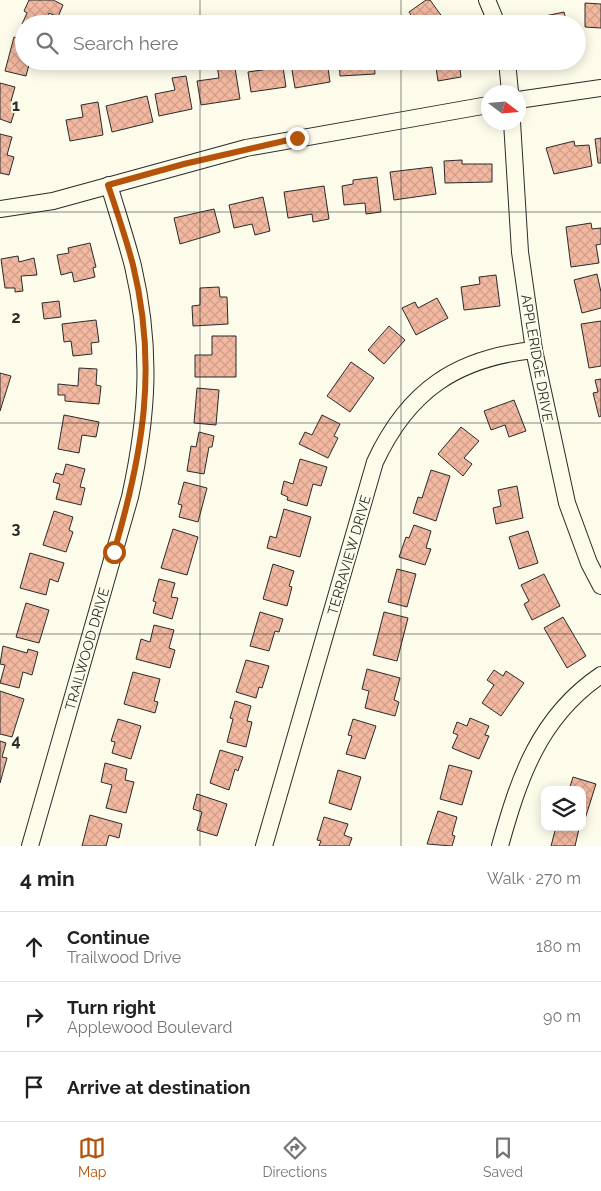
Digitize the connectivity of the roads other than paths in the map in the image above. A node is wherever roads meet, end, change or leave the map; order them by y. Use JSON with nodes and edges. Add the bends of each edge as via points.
{"nodes":[{"id":1,"x":487,"y":0,"type":"edge"},
{"id":2,"x":493,"y":15,"type":"edge"},
{"id":3,"x":508,"y":70,"type":"edge"},
{"id":4,"x":509,"y":85,"type":"edge"},
{"id":5,"x":601,"y":88,"type":"edge"},
{"id":6,"x":526,"y":99,"type":"edge"},
{"id":7,"x":481,"y":106,"type":"edge"},
{"id":8,"x":512,"y":130,"type":"edge"},
{"id":9,"x":108,"y":185,"type":"junction"},
{"id":10,"x":0,"y":209,"type":"edge"},
{"id":11,"x":534,"y":350,"type":"junction"},
{"id":12,"x":601,"y":586,"type":"edge"},
{"id":13,"x":601,"y":675,"type":"edge"},
{"id":14,"x":30,"y":846,"type":"edge"},
{"id":15,"x":264,"y":846,"type":"edge"},
{"id":16,"x":500,"y":846,"type":"edge"}],
"edges":[{"from":1,"to":2,"type":"street"},
{"from":3,"to":4,"type":"street"},
{"from":5,"to":6,"type":"street"},
{"from":7,"to":9,"type":"street","via":[[246,148]]},
{"from":8,"to":11,"type":"street","name":"APPLERIDGE DRIVE","via":[[520,252]]},
{"from":9,"to":10,"type":"street","via":[[53,201]]},
{"from":9,"to":14,"type":"street","name":"TRAILWOOD DRIVE","via":[[133,264],[143,320],[146,381],[143,429],[130,497]]},
{"from":11,"to":12,"type":"street","name":"APPLERIDGE DRIVE","via":[[567,503]]},
{"from":11,"to":15,"type":"street","name":"TERRAVIEW DRIVE","via":[[486,358],[444,377],[408,408],[386,439],[375,462]]},
{"from":13,"to":16,"type":"street","via":[[557,715],[534,749],[515,794]]}]}
